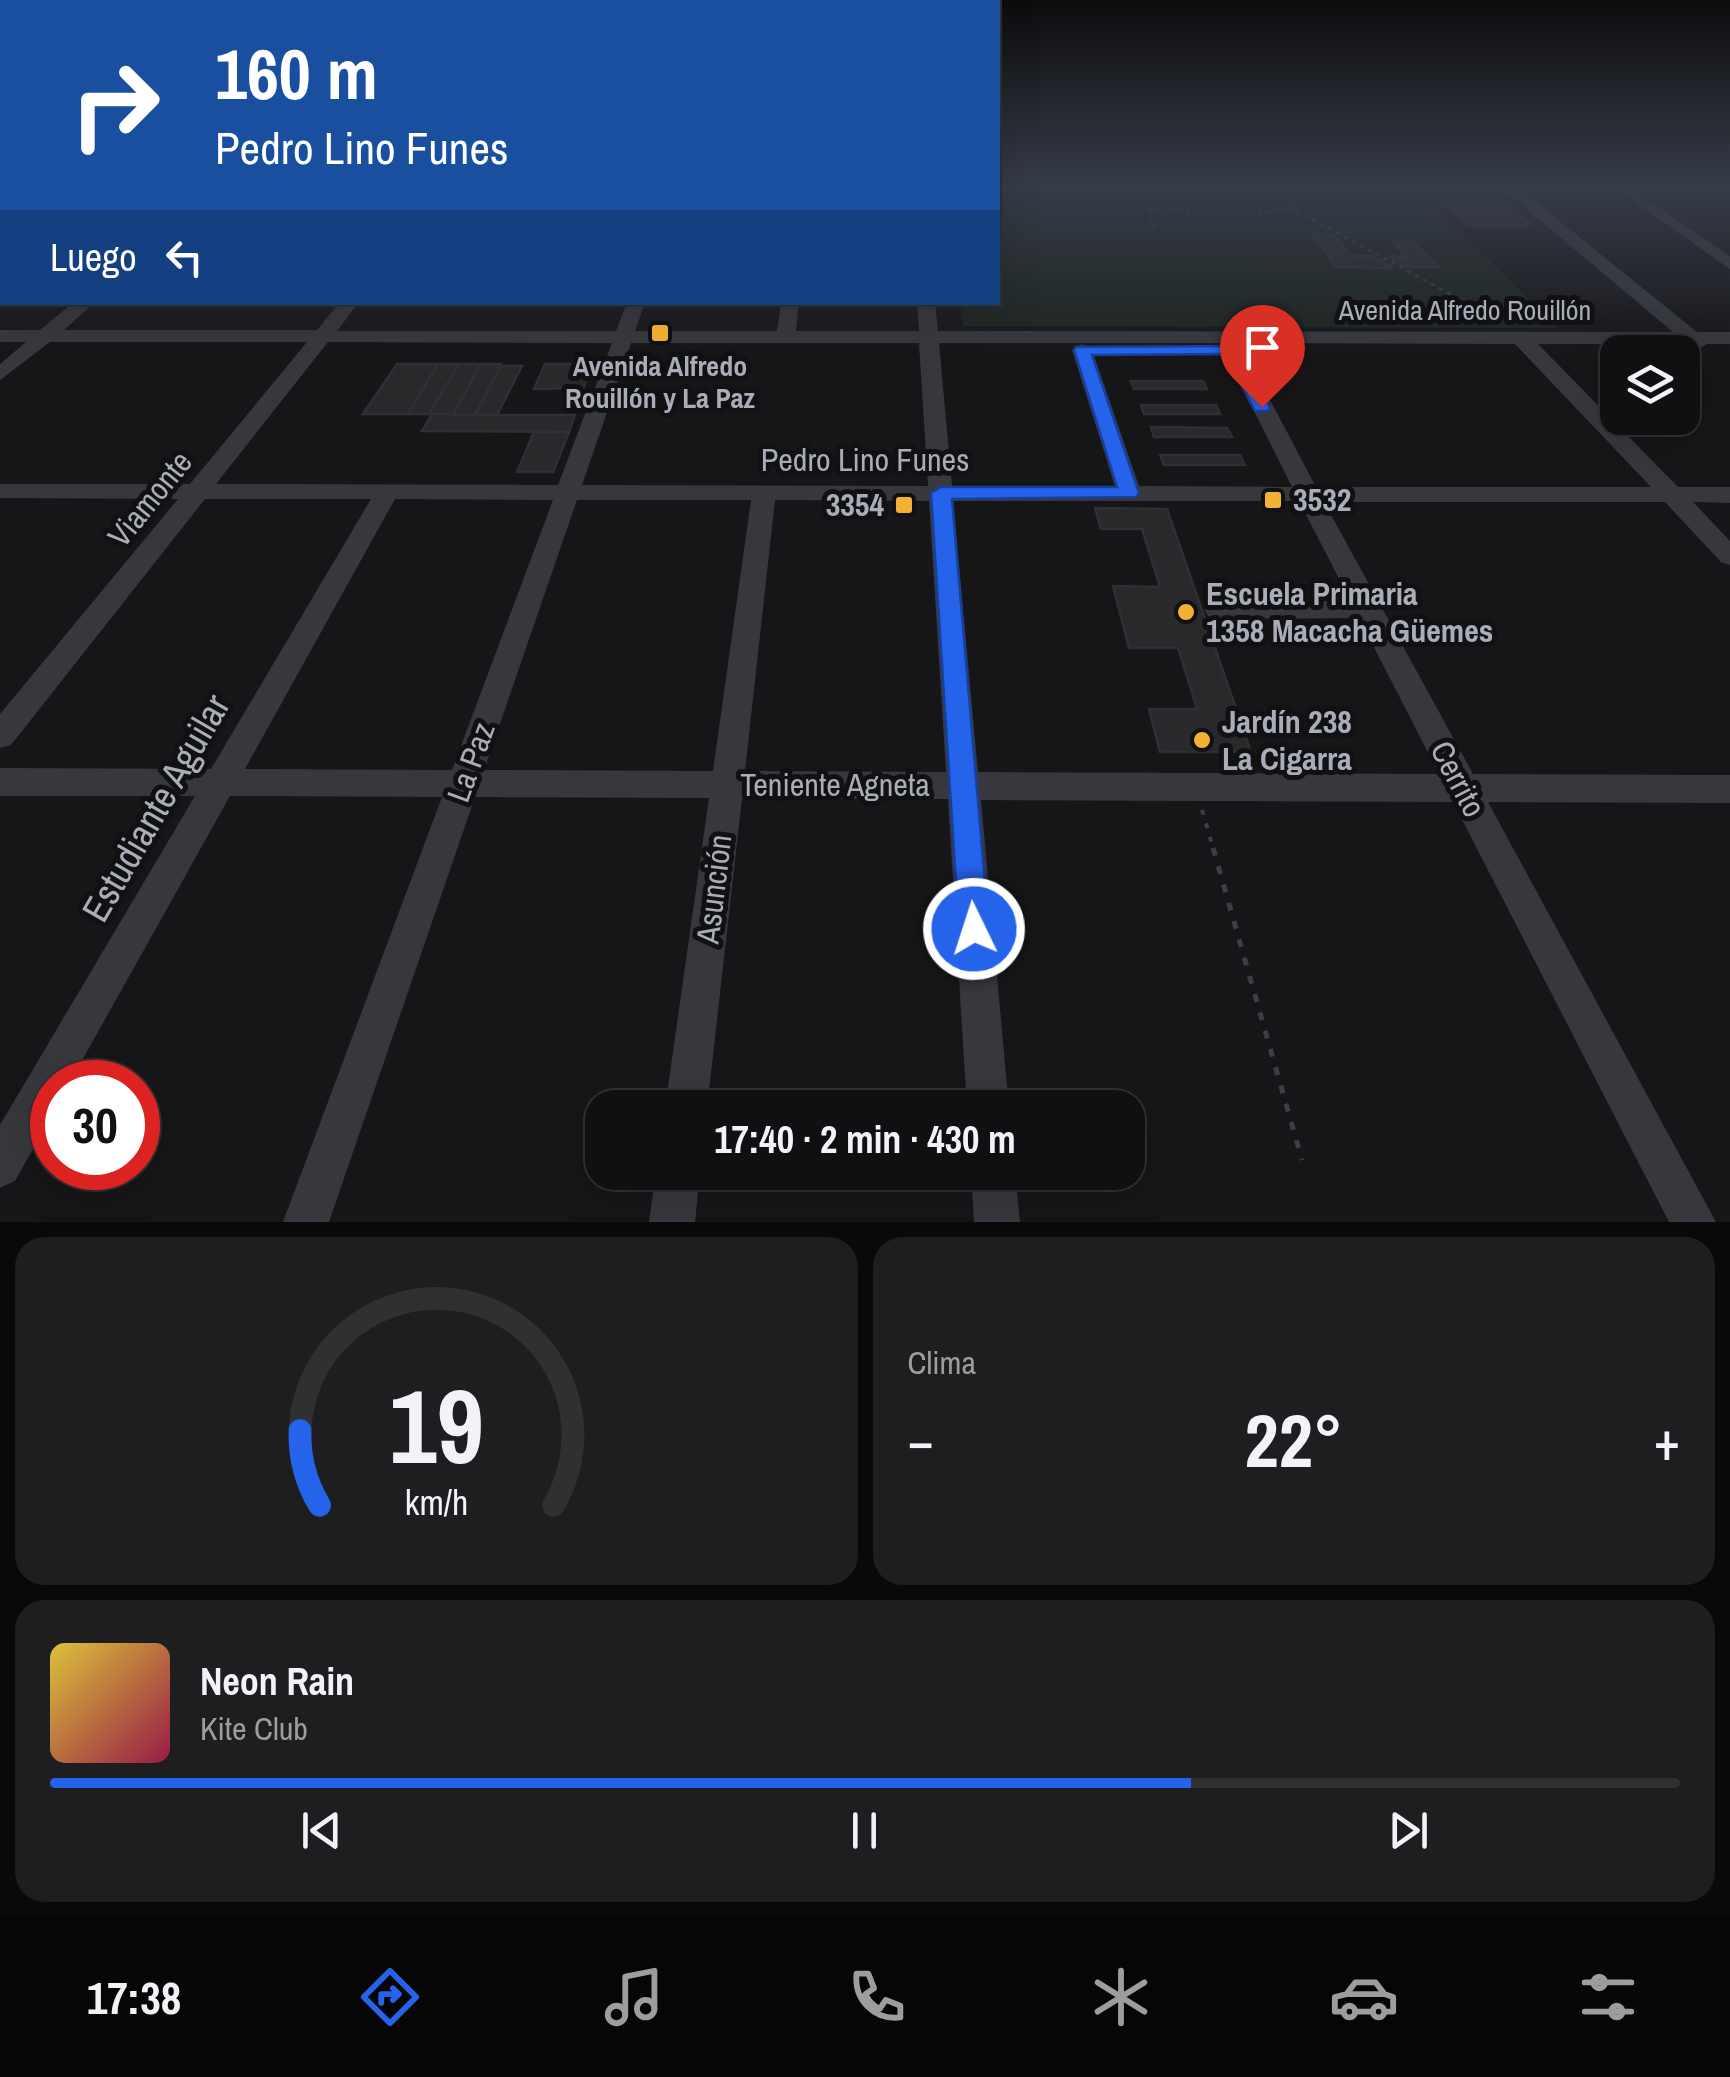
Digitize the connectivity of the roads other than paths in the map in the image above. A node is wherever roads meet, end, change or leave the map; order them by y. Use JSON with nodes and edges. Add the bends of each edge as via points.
{"nodes":[{"id":1,"x":1579,"y":242,"type":"edge"},
{"id":2,"x":1699,"y":242,"type":"edge"},
{"id":3,"x":1702,"y":244,"type":"junction"},
{"id":4,"x":1730,"y":244,"type":"edge"},
{"id":5,"x":1730,"y":264,"type":"edge"},
{"id":6,"x":82,"y":305,"type":"edge"},
{"id":7,"x":348,"y":305,"type":"edge"},
{"id":8,"x":635,"y":305,"type":"edge"},
{"id":9,"x":790,"y":305,"type":"edge"},
{"id":10,"x":926,"y":305,"type":"edge"},
{"id":11,"x":0,"y":336,"type":"edge"},
{"id":12,"x":786,"y":336,"type":"junction"},
{"id":13,"x":1730,"y":338,"type":"edge"},
{"id":14,"x":1230,"y":342,"type":"junction"},
{"id":15,"x":37,"y":343,"type":"junction"},
{"id":16,"x":317,"y":344,"type":"junction"},
{"id":17,"x":622,"y":344,"type":"junction"},
{"id":18,"x":930,"y":344,"type":"junction"},
{"id":19,"x":1527,"y":345,"type":"junction"},
{"id":20,"x":1710,"y":347,"type":"edge"},
{"id":21,"x":0,"y":350,"type":"edge"},
{"id":22,"x":1082,"y":350,"type":"junction"},
{"id":23,"x":0,"y":374,"type":"edge"},
{"id":24,"x":0,"y":491,"type":"edge"},
{"id":25,"x":198,"y":491,"type":"junction"},
{"id":26,"x":387,"y":492,"type":"junction"},
{"id":27,"x":568,"y":492,"type":"junction"},
{"id":28,"x":764,"y":492,"type":"junction"},
{"id":29,"x":941,"y":493,"type":"junction"},
{"id":30,"x":1129,"y":493,"type":"junction"},
{"id":31,"x":1307,"y":494,"type":"junction"},
{"id":32,"x":1672,"y":495,"type":"junction"},
{"id":33,"x":1730,"y":495,"type":"edge"},
{"id":34,"x":1730,"y":556,"type":"edge"},
{"id":35,"x":1367,"y":608,"type":"junction"},
{"id":36,"x":1218,"y":610,"type":"dead end"},
{"id":37,"x":0,"y":736,"type":"edge"},
{"id":38,"x":0,"y":782,"type":"edge"},
{"id":39,"x":220,"y":782,"type":"junction"},
{"id":40,"x":463,"y":784,"type":"junction"},
{"id":41,"x":727,"y":785,"type":"junction"},
{"id":42,"x":963,"y":786,"type":"junction"},
{"id":43,"x":1463,"y":788,"type":"junction"},
{"id":44,"x":1730,"y":789,"type":"edge"},
{"id":45,"x":688,"y":1090,"type":"edge"},
{"id":46,"x":987,"y":1090,"type":"edge"},
{"id":47,"x":0,"y":1166,"type":"edge"},
{"id":48,"x":676,"y":1190,"type":"edge"},
{"id":49,"x":994,"y":1190,"type":"edge"},
{"id":50,"x":306,"y":1222,"type":"edge"},
{"id":51,"x":672,"y":1222,"type":"edge"},
{"id":52,"x":997,"y":1222,"type":"edge"},
{"id":53,"x":1693,"y":1222,"type":"edge"}],
"edges":[{"from":1,"to":20,"type":"street"},
{"from":2,"to":3,"type":"street"},
{"from":3,"to":4,"type":"street"},
{"from":3,"to":5,"type":"street"},
{"from":6,"to":15,"type":"street"},
{"from":7,"to":16,"type":"street","name":"Viamonte"},
{"from":8,"to":17,"type":"street","name":"La Paz"},
{"from":9,"to":12,"type":"street"},
{"from":10,"to":18,"type":"street"},
{"from":11,"to":15,"type":"street","name":"Avenida Alfredo Rouillón"},
{"from":12,"to":17,"type":"street","name":"Avenida Alfredo Rouillón"},
{"from":12,"to":18,"type":"street","name":"Avenida Alfredo Rouillón"},
{"from":13,"to":20,"type":"street","name":"Avenida Alfredo Rouillón"},
{"from":14,"to":18,"type":"street","name":"Avenida Alfredo Rouillón"},
{"from":14,"to":19,"type":"street","name":"Avenida Alfredo Rouillón"},
{"from":14,"to":22,"type":"street","name":"Avenida Alfredo Rouillón"},
{"from":14,"to":31,"type":"street","name":"Cerrito"},
{"from":15,"to":16,"type":"street","name":"Avenida Alfredo Rouillón"},
{"from":15,"to":21,"type":"street","name":"Avenida Alfredo Rouillón"},
{"from":15,"to":23,"type":"street"},
{"from":16,"to":17,"type":"street","name":"Avenida Alfredo Rouillón"},
{"from":16,"to":25,"type":"street","name":"Viamonte"},
{"from":17,"to":18,"type":"street","name":"Avenida Alfredo Rouillón"},
{"from":17,"to":27,"type":"street","name":"La Paz"},
{"from":18,"to":22,"type":"street","name":"Avenida Alfredo Rouillón"},
{"from":18,"to":29,"type":"street"},
{"from":19,"to":20,"type":"street","name":"Avenida Alfredo Rouillón"},
{"from":19,"to":32,"type":"street"},
{"from":22,"to":30,"type":"street"},
{"from":24,"to":25,"type":"street","name":"Pedro Lino Funes"},
{"from":25,"to":26,"type":"street","name":"Pedro Lino Funes"},
{"from":25,"to":37,"type":"street","name":"Viamonte"},
{"from":26,"to":27,"type":"street","name":"Pedro Lino Funes"},
{"from":26,"to":39,"type":"street","name":"Estudiante Aguilar"},
{"from":27,"to":28,"type":"street","name":"Pedro Lino Funes"},
{"from":27,"to":40,"type":"street","name":"La Paz"},
{"from":28,"to":29,"type":"street","name":"Pedro Lino Funes"},
{"from":28,"to":41,"type":"street","name":"Asunción"},
{"from":29,"to":30,"type":"street","name":"Pedro Lino Funes"},
{"from":29,"to":42,"type":"street"},
{"from":30,"to":31,"type":"street","name":"Pedro Lino Funes"},
{"from":31,"to":32,"type":"street","name":"Pedro Lino Funes"},
{"from":31,"to":35,"type":"street","name":"Cerrito"},
{"from":32,"to":33,"type":"street","name":"Pedro Lino Funes"},
{"from":32,"to":34,"type":"street"},
{"from":35,"to":36,"type":"street"},
{"from":35,"to":43,"type":"street","name":"Cerrito"},
{"from":38,"to":39,"type":"street","name":"Teniente Agneta"},
{"from":39,"to":40,"type":"street","name":"Teniente Agneta"},
{"from":39,"to":47,"type":"street","name":"Estudiante Aguilar"},
{"from":40,"to":41,"type":"street","name":"Teniente Agneta"},
{"from":40,"to":50,"type":"street","name":"La Paz"},
{"from":41,"to":42,"type":"street","name":"Teniente Agneta"},
{"from":41,"to":45,"type":"street","name":"Asunción"},
{"from":42,"to":43,"type":"street","name":"Teniente Agneta"},
{"from":42,"to":46,"type":"street"},
{"from":43,"to":44,"type":"street","name":"Teniente Agneta"},
{"from":43,"to":53,"type":"street","name":"Cerrito"},
{"from":48,"to":51,"type":"street"},
{"from":49,"to":52,"type":"street"}]}
